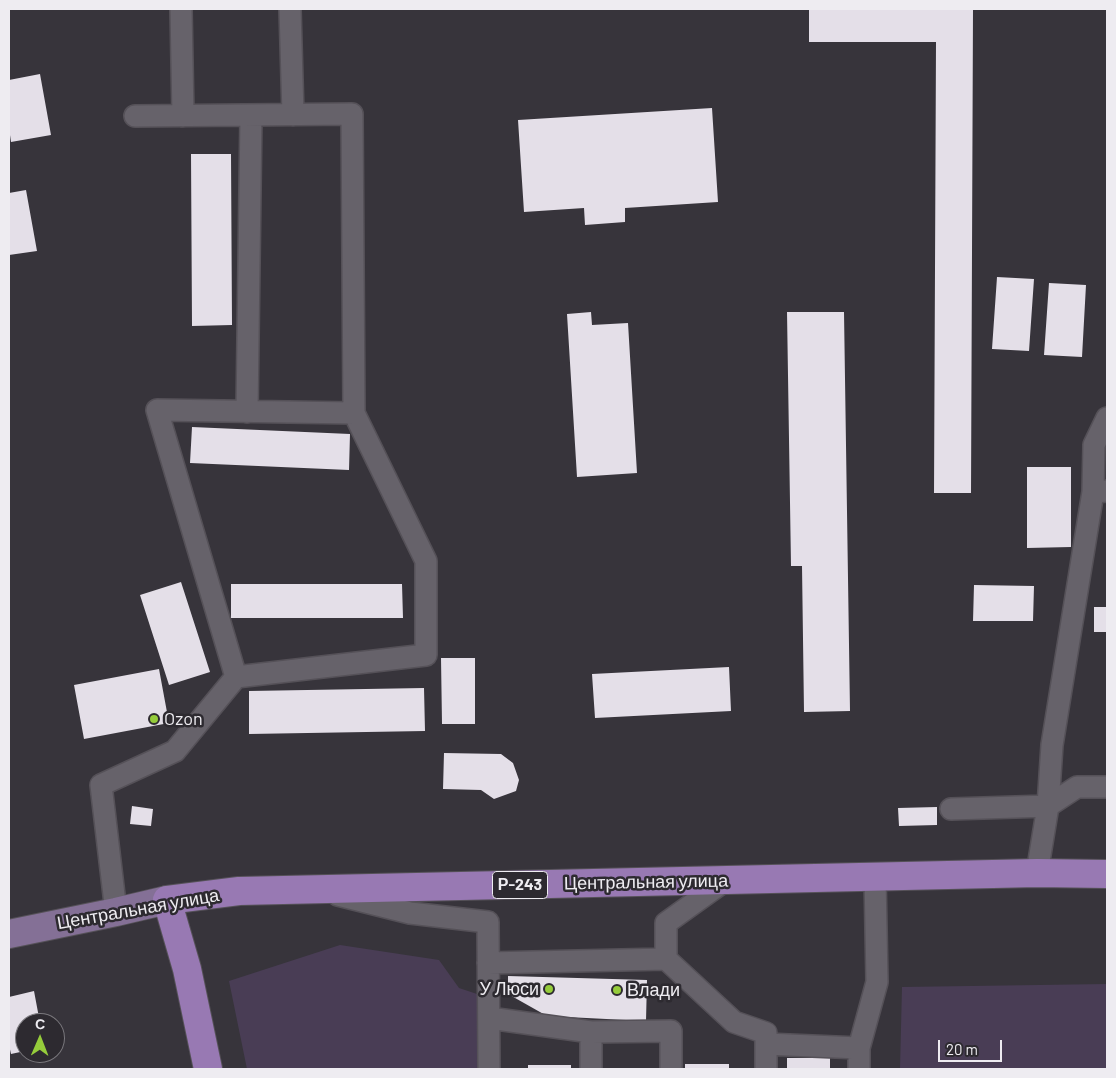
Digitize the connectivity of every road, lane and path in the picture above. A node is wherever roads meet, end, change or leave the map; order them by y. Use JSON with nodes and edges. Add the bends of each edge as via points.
{"nodes":[{"id":1,"x":182,"y":9,"type":"edge"},
{"id":2,"x":290,"y":9,"type":"edge"},
{"id":3,"x":251,"y":115,"type":"junction"},
{"id":4,"x":293,"y":115,"type":"junction"},
{"id":5,"x":135,"y":116,"type":"dead end"},
{"id":6,"x":183,"y":116,"type":"junction"},
{"id":7,"x":247,"y":412,"type":"junction"},
{"id":8,"x":354,"y":413,"type":"junction"},
{"id":9,"x":1107,"y":418,"type":"edge"},
{"id":10,"x":1100,"y":491,"type":"edge"},
{"id":11,"x":236,"y":677,"type":"junction"},
{"id":12,"x":1107,"y":787,"type":"edge"},
{"id":13,"x":1048,"y":806,"type":"junction"},
{"id":14,"x":950,"y":809,"type":"dead end"},
{"id":15,"x":1037,"y":873,"type":"junction"},
{"id":16,"x":1107,"y":874,"type":"edge"},
{"id":17,"x":875,"y":877,"type":"junction"},
{"id":18,"x":726,"y":880,"type":"junction"},
{"id":19,"x":314,"y":890,"type":"junction"},
{"id":20,"x":167,"y":900,"type":"junction"},
{"id":21,"x":116,"y":912,"type":"junction"},
{"id":22,"x":9,"y":934,"type":"edge"},
{"id":23,"x":666,"y":959,"type":"junction"},
{"id":24,"x":488,"y":963,"type":"junction"},
{"id":25,"x":489,"y":1018,"type":"junction"},
{"id":26,"x":591,"y":1032,"type":"junction"},
{"id":27,"x":766,"y":1044,"type":"junction"},
{"id":28,"x":858,"y":1048,"type":"junction"},
{"id":29,"x":208,"y":1069,"type":"edge"},
{"id":30,"x":489,"y":1069,"type":"edge"},
{"id":31,"x":591,"y":1069,"type":"edge"},
{"id":32,"x":670,"y":1069,"type":"edge"},
{"id":33,"x":766,"y":1069,"type":"edge"},
{"id":34,"x":859,"y":1069,"type":"edge"}],
"edges":[{"from":1,"to":6,"type":"lane"},
{"from":2,"to":4,"type":"lane"},
{"from":3,"to":4,"type":"lane"},
{"from":3,"to":6,"type":"lane"},
{"from":3,"to":7,"type":"lane"},
{"from":4,"to":8,"type":"lane","via":[[352,114]]},
{"from":5,"to":6,"type":"lane"},
{"from":7,"to":8,"type":"lane"},
{"from":7,"to":11,"type":"lane","via":[[157,410]]},
{"from":8,"to":11,"type":"lane","via":[[426,561],[426,655]]},
{"from":9,"to":10,"type":"lane","via":[[1094,445]]},
{"from":10,"to":13,"type":"lane","via":[[1052,745]]},
{"from":11,"to":21,"type":"lane","via":[[175,751],[100,785]]},
{"from":12,"to":13,"type":"lane","via":[[1077,787]]},
{"from":13,"to":14,"type":"lane"},
{"from":13,"to":15,"type":"lane"},
{"from":15,"to":16,"type":"highway","name":"Центральная улица","number":"Р-243"},
{"from":15,"to":17,"type":"highway","name":"Центральная улица","number":"Р-243"},
{"from":17,"to":18,"type":"highway","name":"Центральная улица","number":"Р-243"},
{"from":17,"to":28,"type":"lane","via":[[877,982]]},
{"from":18,"to":19,"type":"highway","name":"Центральная улица","number":"Р-243"},
{"from":18,"to":23,"type":"lane","via":[[666,923]]},
{"from":19,"to":20,"type":"highway","name":"Центральная улица","number":"Р-243","via":[[239,892]]},
{"from":19,"to":24,"type":"lane","via":[[410,913],[488,922]]},
{"from":20,"to":21,"type":"main road","name":"Центральная улица"},
{"from":20,"to":29,"type":"highway","via":[[187,968]]},
{"from":21,"to":22,"type":"main road","name":"Центральная улица"},
{"from":23,"to":24,"type":"lane"},
{"from":23,"to":27,"type":"lane","via":[[734,1022],[766,1033]]},
{"from":24,"to":25,"type":"lane"},
{"from":25,"to":26,"type":"lane"},
{"from":25,"to":30,"type":"lane"},
{"from":26,"to":31,"type":"lane"},
{"from":26,"to":32,"type":"lane","via":[[671,1031]]},
{"from":27,"to":28,"type":"lane"},
{"from":27,"to":33,"type":"lane"},
{"from":28,"to":34,"type":"lane"}]}
